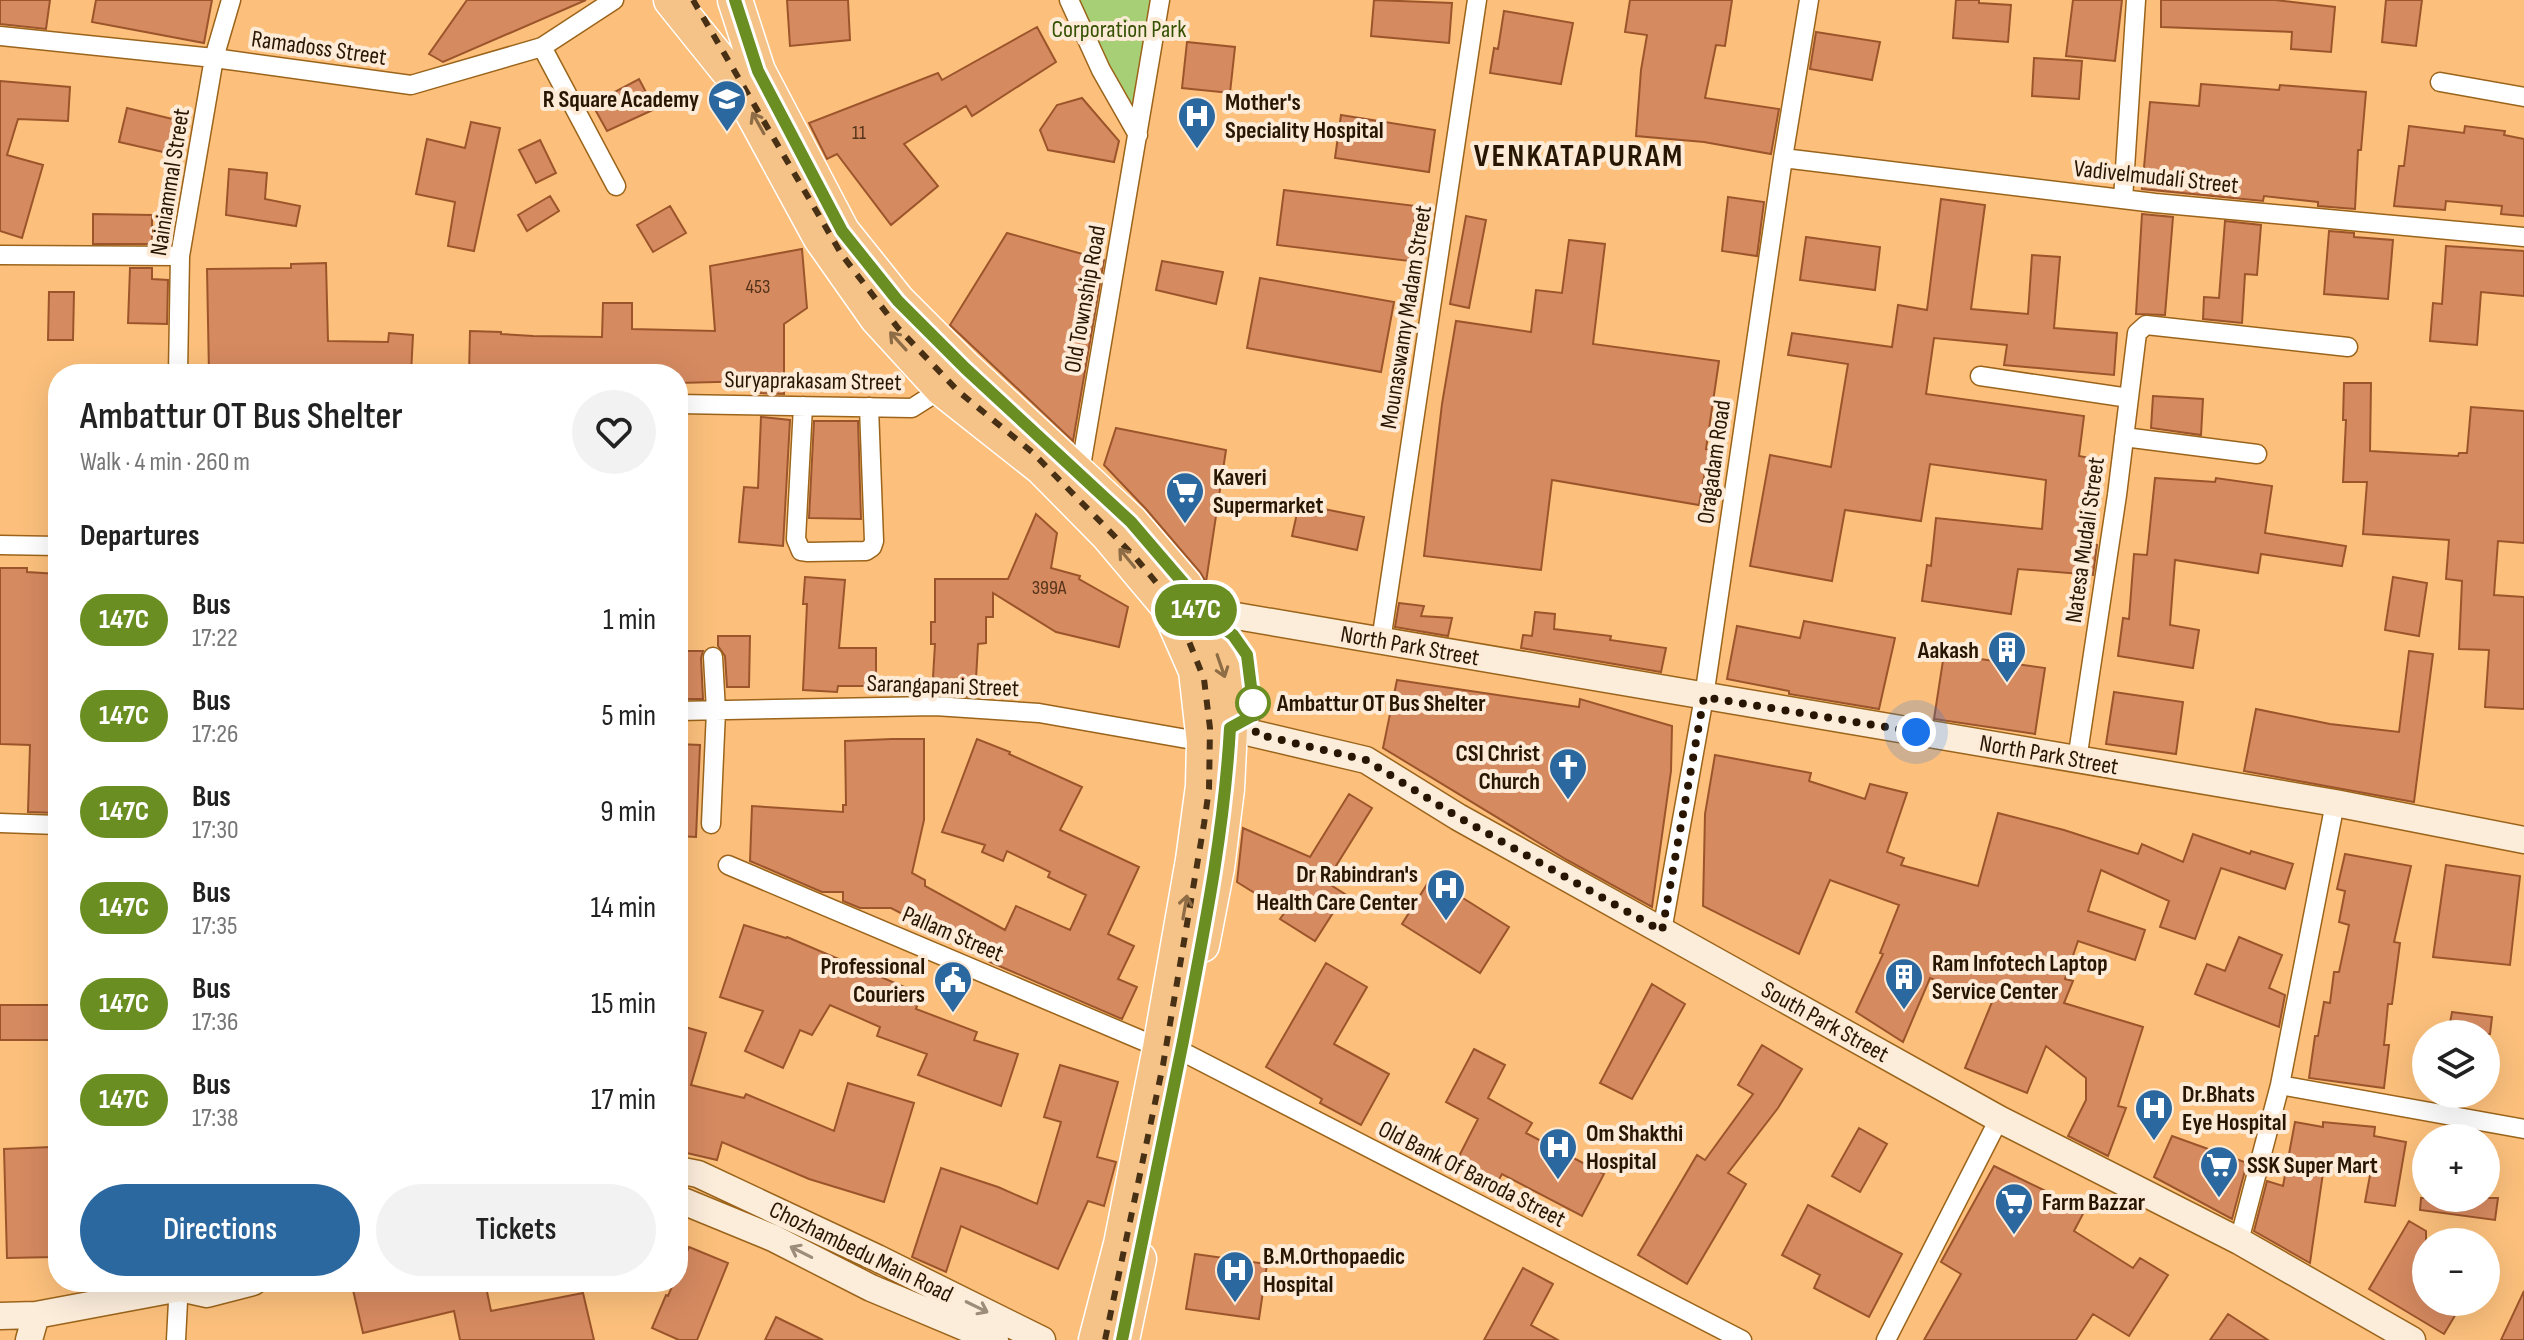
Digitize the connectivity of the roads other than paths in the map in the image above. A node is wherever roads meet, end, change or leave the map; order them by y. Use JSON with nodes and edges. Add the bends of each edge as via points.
{"nodes":[{"id":1,"x":231,"y":0,"type":"edge"},
{"id":2,"x":614,"y":0,"type":"edge"},
{"id":3,"x":671,"y":0,"type":"edge"},
{"id":4,"x":735,"y":0,"type":"edge"},
{"id":5,"x":1069,"y":0,"type":"edge"},
{"id":6,"x":1160,"y":0,"type":"edge"},
{"id":7,"x":1477,"y":0,"type":"edge"},
{"id":8,"x":1809,"y":0,"type":"edge"},
{"id":9,"x":2136,"y":0,"type":"edge"},
{"id":10,"x":0,"y":36,"type":"edge"},
{"id":11,"x":542,"y":47,"type":"junction"},
{"id":12,"x":214,"y":58,"type":"junction"},
{"id":13,"x":2440,"y":82,"type":"dead end"},
{"id":14,"x":2524,"y":97,"type":"edge"},
{"id":15,"x":1138,"y":135,"type":"junction"},
{"id":16,"x":1783,"y":158,"type":"junction"},
{"id":17,"x":616,"y":186,"type":"dead end"},
{"id":18,"x":2123,"y":199,"type":"junction"},
{"id":19,"x":2524,"y":237,"type":"edge"},
{"id":20,"x":0,"y":255,"type":"edge"},
{"id":21,"x":180,"y":256,"type":"junction"},
{"id":22,"x":2348,"y":347,"type":"dead end"},
{"id":23,"x":178,"y":364,"type":"edge"},
{"id":24,"x":1980,"y":376,"type":"dead end"},
{"id":25,"x":942,"y":389,"type":"junction"},
{"id":26,"x":2129,"y":398,"type":"junction"},
{"id":27,"x":688,"y":404,"type":"edge"},
{"id":28,"x":803,"y":406,"type":"junction"},
{"id":29,"x":869,"y":407,"type":"junction"},
{"id":30,"x":2124,"y":437,"type":"junction"},
{"id":31,"x":2257,"y":454,"type":"dead end"},
{"id":32,"x":1080,"y":472,"type":"junction"},
{"id":33,"x":0,"y":545,"type":"edge"},
{"id":34,"x":48,"y":546,"type":"edge"},
{"id":35,"x":1195,"y":609,"type":"junction"},
{"id":36,"x":1381,"y":641,"type":"junction"},
{"id":37,"x":713,"y":657,"type":"dead end"},
{"id":38,"x":1704,"y":697,"type":"junction"},
{"id":39,"x":688,"y":711,"type":"edge"},
{"id":40,"x":716,"y":711,"type":"junction"},
{"id":41,"x":1217,"y":735,"type":"junction"},
{"id":42,"x":2077,"y":760,"type":"junction"},
{"id":43,"x":2335,"y":803,"type":"junction"},
{"id":44,"x":0,"y":823,"type":"edge"},
{"id":45,"x":711,"y":824,"type":"dead end"},
{"id":46,"x":48,"y":825,"type":"edge"},
{"id":47,"x":2524,"y":840,"type":"edge"},
{"id":48,"x":728,"y":865,"type":"dead end"},
{"id":49,"x":1662,"y":931,"type":"junction"},
{"id":50,"x":1170,"y":1050,"type":"junction"},
{"id":51,"x":2280,"y":1085,"type":"junction"},
{"id":52,"x":1999,"y":1119,"type":"junction"},
{"id":53,"x":2524,"y":1129,"type":"edge"},
{"id":54,"x":688,"y":1172,"type":"edge"},
{"id":55,"x":688,"y":1203,"type":"edge"},
{"id":56,"x":2239,"y":1241,"type":"junction"},
{"id":57,"x":155,"y":1292,"type":"edge"},
{"id":58,"x":181,"y":1292,"type":"edge"},
{"id":59,"x":0,"y":1316,"type":"edge"},
{"id":60,"x":32,"y":1328,"type":"edge"},
{"id":61,"x":176,"y":1340,"type":"edge"},
{"id":62,"x":995,"y":1340,"type":"edge"},
{"id":63,"x":1042,"y":1340,"type":"edge"},
{"id":64,"x":1096,"y":1340,"type":"edge"},
{"id":65,"x":1122,"y":1340,"type":"edge"},
{"id":66,"x":1742,"y":1340,"type":"edge"},
{"id":67,"x":1886,"y":1340,"type":"edge"},
{"id":68,"x":2412,"y":1340,"type":"edge"}],
"edges":[{"from":1,"to":12,"type":"street","name":"Nainiammal Street"},
{"from":2,"to":11,"type":"street","name":"Ramadoss Street"},
{"from":25,"to":3,"type":"highway","one_way":true,"via":[[877,318],[820,237],[733,77]]},
{"from":4,"to":32,"type":"highway","via":[[758,71],[842,231],[898,301]]},
{"from":5,"to":15,"type":"street"},
{"from":6,"to":15,"type":"street","name":"Old Township Road"},
{"from":7,"to":36,"type":"street","name":"Mounaswamy Madam Street"},
{"from":8,"to":16,"type":"street","name":"Oragadam Road"},
{"from":9,"to":18,"type":"street"},
{"from":10,"to":12,"type":"street","name":"Ramadoss Street"},
{"from":11,"to":12,"type":"street","name":"Ramadoss Street","via":[[411,85]]},
{"from":11,"to":17,"type":"street"},
{"from":12,"to":21,"type":"street","name":"Nainiammal Street"},
{"from":13,"to":14,"type":"street"},
{"from":15,"to":32,"type":"street","name":"Old Township Road"},
{"from":16,"to":18,"type":"street","name":"Vadivelmudali Street"},
{"from":16,"to":38,"type":"street","name":"Oragadam Road"},
{"from":18,"to":19,"type":"street","name":"Vadivelmudali Street"},
{"from":20,"to":21,"type":"street"},
{"from":21,"to":23,"type":"street","name":"Nainiammal Street"},
{"from":22,"to":26,"type":"street","name":"Natesa Mudali Street","via":[[2146,325],[2137,333]]},
{"from":24,"to":26,"type":"street"},
{"from":25,"to":29,"type":"street","name":"Suryaprakasam Street","via":[[912,408]]},
{"from":41,"to":25,"type":"highway","one_way":true,"via":[[1167,605],[1042,468]]},
{"from":26,"to":30,"type":"street","name":"Natesa Mudali Street"},
{"from":27,"to":28,"type":"street","name":"Suryaprakasam Street"},
{"from":28,"to":29,"type":"street","name":"Suryaprakasam Street"},
{"from":28,"to":29,"type":"street","via":[[796,539],[801,551],[808,552],[872,547]]},
{"from":30,"to":31,"type":"street"},
{"from":30,"to":42,"type":"street","name":"Natesa Mudali Street"},
{"from":32,"to":35,"type":"highway","via":[[1185,585]]},
{"from":33,"to":34,"type":"street"},
{"from":35,"to":36,"type":"street","name":"North Park Street"},
{"from":35,"to":41,"type":"highway","one_way":true,"via":[[1224,671]]},
{"from":36,"to":38,"type":"street","name":"North Park Street"},
{"from":37,"to":40,"type":"street"},
{"from":38,"to":42,"type":"street","name":"North Park Street"},
{"from":38,"to":49,"type":"street","name":"Oragadam Road"},
{"from":39,"to":40,"type":"street","name":"Sarangapani Street"},
{"from":40,"to":41,"type":"street","name":"Sarangapani Street","via":[[935,706]]},
{"from":40,"to":45,"type":"street"},
{"from":41,"to":49,"type":"street","name":"South Park Street","via":[[1366,760]]},
{"from":41,"to":50,"type":"highway","via":[[1227,789],[1217,868]]},
{"from":42,"to":43,"type":"street","name":"North Park Street"},
{"from":43,"to":47,"type":"street","name":"North Park Street"},
{"from":43,"to":51,"type":"street"},
{"from":44,"to":46,"type":"street"},
{"from":48,"to":50,"type":"street","name":"Pallam Street"},
{"from":49,"to":52,"type":"street","name":"South Park Street"},
{"from":50,"to":64,"type":"highway"},
{"from":50,"to":65,"type":"highway"},
{"from":50,"to":66,"type":"street","name":"Old Bank Of Baroda Street"},
{"from":51,"to":53,"type":"street"},
{"from":51,"to":56,"type":"street"},
{"from":52,"to":56,"type":"street","name":"South Park Street"},
{"from":52,"to":67,"type":"street"},
{"from":54,"to":63,"type":"street","name":"Chozhambedu Main Road","one_way":true},
{"from":62,"to":55,"type":"street","name":"Chozhambedu Main Road","one_way":true},
{"from":56,"to":68,"type":"street","name":"South Park Street"},
{"from":57,"to":60,"type":"street"},
{"from":58,"to":61,"type":"street"},
{"from":59,"to":60,"type":"street"}]}
